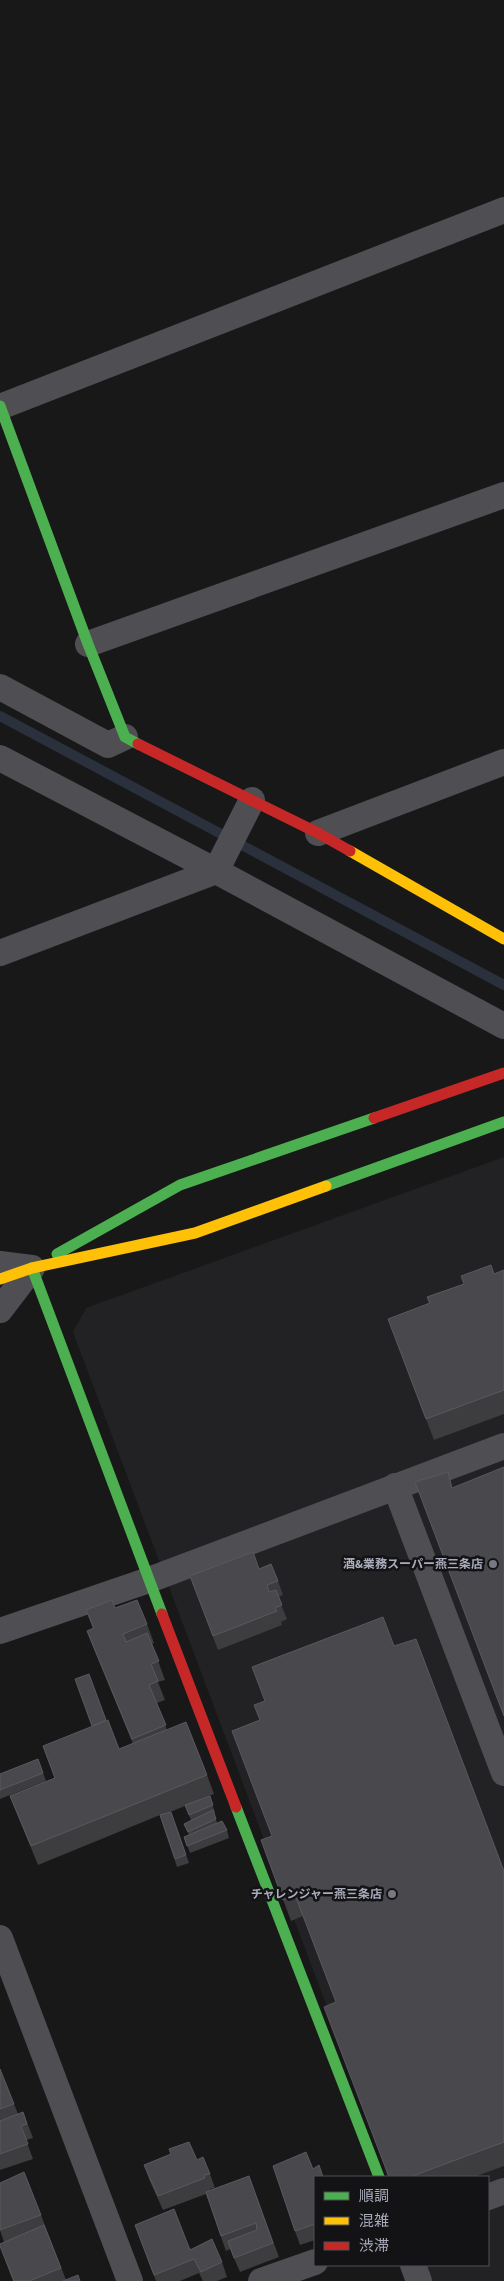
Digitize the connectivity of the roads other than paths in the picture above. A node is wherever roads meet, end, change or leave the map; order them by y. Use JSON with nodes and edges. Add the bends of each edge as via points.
{"nodes":[{"id":1,"x":504,"y":210,"type":"edge"},
{"id":2,"x":0,"y":406,"type":"edge"},
{"id":3,"x":504,"y":495,"type":"edge"},
{"id":4,"x":88,"y":644,"type":"junction"},
{"id":5,"x":0,"y":687,"type":"edge"},
{"id":6,"x":125,"y":737,"type":"junction"},
{"id":7,"x":0,"y":758,"type":"edge"},
{"id":8,"x":504,"y":762,"type":"edge"},
{"id":9,"x":247,"y":810,"type":"junction"},
{"id":10,"x":318,"y":833,"type":"junction"},
{"id":11,"x":218,"y":866,"type":"junction"},
{"id":12,"x":504,"y":939,"type":"edge"},
{"id":13,"x":0,"y":953,"type":"edge"},
{"id":14,"x":504,"y":1026,"type":"edge"},
{"id":15,"x":504,"y":1073,"type":"edge"},
{"id":16,"x":504,"y":1122,"type":"edge"},
{"id":17,"x":0,"y":1264,"type":"edge"},
{"id":18,"x":32,"y":1268,"type":"junction"},
{"id":19,"x":0,"y":1279,"type":"edge"},
{"id":20,"x":0,"y":1310,"type":"edge"},
{"id":21,"x":504,"y":1446,"type":"edge"},
{"id":22,"x":395,"y":1486,"type":"junction"},
{"id":23,"x":149,"y":1580,"type":"junction"},
{"id":24,"x":0,"y":1631,"type":"edge"},
{"id":25,"x":504,"y":1773,"type":"edge"},
{"id":26,"x":0,"y":1938,"type":"edge"},
{"id":27,"x":379,"y":2176,"type":"edge"},
{"id":28,"x":504,"y":2191,"type":"edge"},
{"id":29,"x":489,"y":2197,"type":"edge"},
{"id":30,"x":314,"y":2262,"type":"edge"},
{"id":31,"x":412,"y":2266,"type":"edge"},
{"id":32,"x":130,"y":2281,"type":"edge"},
{"id":33,"x":262,"y":2281,"type":"edge"},
{"id":34,"x":419,"y":2281,"type":"edge"}],
"edges":[{"from":1,"to":2,"type":"street"},
{"from":2,"to":4,"type":"street"},
{"from":3,"to":4,"type":"street"},
{"from":4,"to":6,"type":"street"},
{"from":5,"to":6,"type":"street","via":[[108,745]]},
{"from":6,"to":9,"type":"street"},
{"from":7,"to":11,"type":"street"},
{"from":8,"to":10,"type":"street"},
{"from":9,"to":10,"type":"street"},
{"from":9,"to":11,"type":"street"},
{"from":10,"to":12,"type":"street"},
{"from":11,"to":13,"type":"street"},
{"from":11,"to":14,"type":"street"},
{"from":15,"to":18,"type":"street","via":[[180,1185]]},
{"from":16,"to":18,"type":"street","via":[[195,1233]]},
{"from":17,"to":18,"type":"street"},
{"from":18,"to":19,"type":"street"},
{"from":18,"to":20,"type":"street"},
{"from":18,"to":23,"type":"street"},
{"from":21,"to":22,"type":"street"},
{"from":22,"to":23,"type":"street"},
{"from":22,"to":25,"type":"street"},
{"from":23,"to":24,"type":"street"},
{"from":23,"to":27,"type":"street"},
{"from":26,"to":32,"type":"street"},
{"from":28,"to":29,"type":"street"},
{"from":30,"to":33,"type":"street"},
{"from":31,"to":34,"type":"street"}]}
